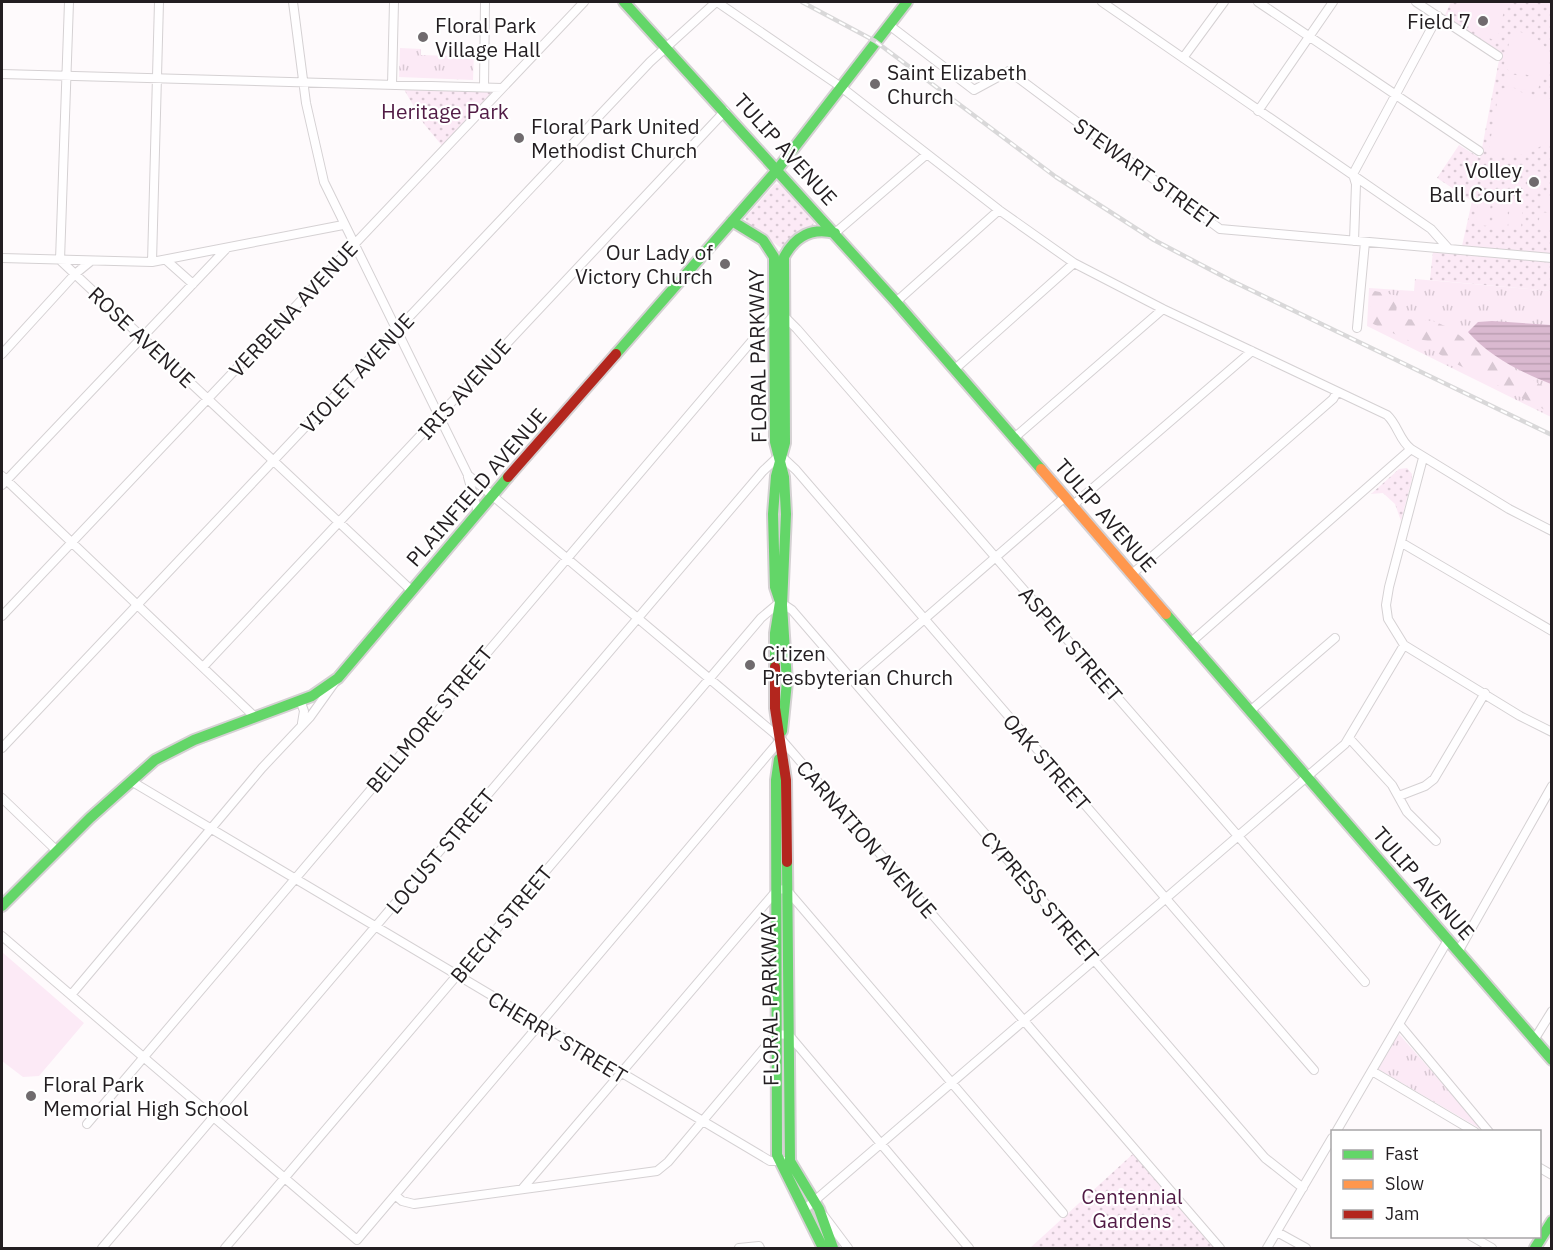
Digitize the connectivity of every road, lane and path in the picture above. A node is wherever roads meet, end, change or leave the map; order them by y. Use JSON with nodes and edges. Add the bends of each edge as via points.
{"nodes":[{"id":1,"x":69,"y":2,"type":"edge"},
{"id":2,"x":159,"y":2,"type":"edge"},
{"id":3,"x":294,"y":2,"type":"edge"},
{"id":4,"x":393,"y":2,"type":"edge"},
{"id":5,"x":485,"y":2,"type":"edge"},
{"id":6,"x":584,"y":2,"type":"edge"},
{"id":7,"x":624,"y":2,"type":"edge"},
{"id":8,"x":717,"y":2,"type":"edge"},
{"id":9,"x":907,"y":2,"type":"edge"},
{"id":10,"x":1102,"y":2,"type":"edge"},
{"id":11,"x":1224,"y":2,"type":"edge"},
{"id":12,"x":1258,"y":2,"type":"edge"},
{"id":13,"x":1333,"y":2,"type":"edge"},
{"id":14,"x":1416,"y":2,"type":"edge"},
{"id":15,"x":1438,"y":16,"type":"junction"},
{"id":16,"x":889,"y":26,"type":"junction"},
{"id":17,"x":1309,"y":36,"type":"junction"},
{"id":18,"x":666,"y":48,"type":"junction"},
{"id":19,"x":1498,"y":56,"type":"dead end"},
{"id":20,"x":1184,"y":58,"type":"junction"},
{"id":21,"x":2,"y":74,"type":"edge"},
{"id":22,"x":67,"y":76,"type":"junction"},
{"id":23,"x":157,"y":78,"type":"junction"},
{"id":24,"x":304,"y":82,"type":"junction"},
{"id":25,"x":392,"y":85,"type":"junction"},
{"id":26,"x":484,"y":87,"type":"junction"},
{"id":27,"x":841,"y":87,"type":"junction"},
{"id":28,"x":502,"y":88,"type":"junction"},
{"id":29,"x":1396,"y":95,"type":"junction"},
{"id":30,"x":725,"y":111,"type":"junction"},
{"id":31,"x":1258,"y":111,"type":"junction"},
{"id":32,"x":1479,"y":151,"type":"dead end"},
{"id":33,"x":927,"y":154,"type":"junction"},
{"id":34,"x":777,"y":170,"type":"junction"},
{"id":35,"x":1353,"y":174,"type":"junction"},
{"id":36,"x":999,"y":210,"type":"junction"},
{"id":37,"x":732,"y":221,"type":"junction"},
{"id":38,"x":343,"y":225,"type":"junction"},
{"id":39,"x":836,"y":233,"type":"junction"},
{"id":40,"x":1354,"y":241,"type":"junction"},
{"id":41,"x":1365,"y":242,"type":"junction"},
{"id":42,"x":353,"y":245,"type":"junction"},
{"id":43,"x":1448,"y":248,"type":"junction"},
{"id":44,"x":226,"y":249,"type":"junction"},
{"id":45,"x":779,"y":257,"type":"junction"},
{"id":46,"x":2,"y":258,"type":"edge"},
{"id":47,"x":1551,"y":258,"type":"edge"},
{"id":48,"x":60,"y":260,"type":"junction"},
{"id":49,"x":166,"y":260,"type":"junction"},
{"id":50,"x":91,"y":261,"type":"junction"},
{"id":51,"x":152,"y":262,"type":"junction"},
{"id":52,"x":1074,"y":263,"type":"junction"},
{"id":53,"x":75,"y":274,"type":"junction"},
{"id":54,"x":193,"y":284,"type":"junction"},
{"id":55,"x":896,"y":302,"type":"junction"},
{"id":56,"x":1163,"y":309,"type":"junction"},
{"id":57,"x":778,"y":316,"type":"junction"},
{"id":58,"x":1357,"y":328,"type":"dead end"},
{"id":59,"x":396,"y":332,"type":"junction"},
{"id":60,"x":142,"y":337,"type":"junction"},
{"id":61,"x":1252,"y":351,"type":"junction"},
{"id":62,"x":2,"y":354,"type":"edge"},
{"id":63,"x":955,"y":369,"type":"junction"},
{"id":64,"x":1337,"y":392,"type":"junction"},
{"id":65,"x":208,"y":399,"type":"junction"},
{"id":66,"x":437,"y":415,"type":"junction"},
{"id":67,"x":1014,"y":438,"type":"junction"},
{"id":68,"x":1411,"y":449,"type":"junction"},
{"id":69,"x":780,"y":455,"type":"junction"},
{"id":70,"x":1423,"y":458,"type":"junction"},
{"id":71,"x":273,"y":461,"type":"junction"},
{"id":72,"x":468,"y":475,"type":"junction"},
{"id":73,"x":3,"y":480,"type":"edge"},
{"id":74,"x":494,"y":496,"type":"junction"},
{"id":75,"x":1069,"y":502,"type":"junction"},
{"id":76,"x":478,"y":512,"type":"junction"},
{"id":77,"x":339,"y":523,"type":"junction"},
{"id":78,"x":1551,"y":531,"type":"edge"},
{"id":79,"x":71,"y":542,"type":"junction"},
{"id":80,"x":1402,"y":543,"type":"junction"},
{"id":81,"x":994,"y":556,"type":"junction"},
{"id":82,"x":567,"y":557,"type":"junction"},
{"id":83,"x":1132,"y":574,"type":"junction"},
{"id":84,"x":412,"y":591,"type":"junction"},
{"id":85,"x":780,"y":602,"type":"junction"},
{"id":86,"x":137,"y":604,"type":"junction"},
{"id":87,"x":2,"y":616,"type":"edge"},
{"id":88,"x":639,"y":617,"type":"junction"},
{"id":89,"x":924,"y":620,"type":"junction"},
{"id":90,"x":1551,"y":631,"type":"edge"},
{"id":91,"x":1335,"y":638,"type":"dead end"},
{"id":92,"x":1191,"y":643,"type":"junction"},
{"id":93,"x":1404,"y":645,"type":"junction"},
{"id":94,"x":202,"y":667,"type":"junction"},
{"id":95,"x":338,"y":678,"type":"junction"},
{"id":96,"x":710,"y":678,"type":"junction"},
{"id":97,"x":853,"y":681,"type":"junction"},
{"id":98,"x":1485,"y":693,"type":"junction"},
{"id":99,"x":300,"y":700,"type":"junction"},
{"id":100,"x":1250,"y":711,"type":"junction"},
{"id":101,"x":255,"y":717,"type":"junction"},
{"id":102,"x":302,"y":723,"type":"junction"},
{"id":103,"x":1551,"y":732,"type":"edge"},
{"id":104,"x":781,"y":738,"type":"junction"},
{"id":105,"x":1350,"y":739,"type":"junction"},
{"id":106,"x":2,"y":748,"type":"edge"},
{"id":107,"x":1306,"y":776,"type":"junction"},
{"id":108,"x":131,"y":782,"type":"junction"},
{"id":109,"x":1551,"y":786,"type":"edge"},
{"id":110,"x":1398,"y":796,"type":"junction"},
{"id":111,"x":2,"y":798,"type":"edge"},
{"id":112,"x":211,"y":831,"type":"junction"},
{"id":113,"x":1238,"y":835,"type":"junction"},
{"id":114,"x":1436,"y":842,"type":"dead end"},
{"id":115,"x":56,"y":850,"type":"junction"},
{"id":116,"x":293,"y":880,"type":"junction"},
{"id":117,"x":781,"y":889,"type":"junction"},
{"id":118,"x":1164,"y":898,"type":"junction"},
{"id":119,"x":2,"y":906,"type":"edge"},
{"id":120,"x":375,"y":928,"type":"junction"},
{"id":121,"x":2,"y":936,"type":"edge"},
{"id":122,"x":1448,"y":940,"type":"junction"},
{"id":123,"x":1458,"y":952,"type":"junction"},
{"id":124,"x":1094,"y":959,"type":"junction"},
{"id":125,"x":782,"y":975,"type":"junction"},
{"id":126,"x":457,"y":976,"type":"junction"},
{"id":127,"x":1365,"y":982,"type":"dead end"},
{"id":128,"x":71,"y":995,"type":"junction"},
{"id":129,"x":1551,"y":1011,"type":"edge"},
{"id":130,"x":1022,"y":1021,"type":"junction"},
{"id":131,"x":1399,"y":1024,"type":"junction"},
{"id":132,"x":538,"y":1025,"type":"junction"},
{"id":133,"x":776,"y":1034,"type":"junction"},
{"id":134,"x":789,"y":1035,"type":"junction"},
{"id":135,"x":1534,"y":1040,"type":"junction"},
{"id":136,"x":143,"y":1056,"type":"junction"},
{"id":137,"x":1551,"y":1060,"type":"edge"},
{"id":138,"x":1314,"y":1070,"type":"dead end"},
{"id":139,"x":1372,"y":1071,"type":"junction"},
{"id":140,"x":621,"y":1073,"type":"junction"},
{"id":141,"x":951,"y":1083,"type":"junction"},
{"id":142,"x":213,"y":1117,"type":"junction"},
{"id":143,"x":703,"y":1122,"type":"junction"},
{"id":144,"x":87,"y":1124,"type":"dead end"},
{"id":145,"x":1337,"y":1130,"type":"edge"},
{"id":146,"x":1473,"y":1130,"type":"edge"},
{"id":147,"x":1488,"y":1130,"type":"edge"},
{"id":148,"x":880,"y":1144,"type":"junction"},
{"id":149,"x":1329,"y":1153,"type":"edge"},
{"id":150,"x":780,"y":1161,"type":"junction"},
{"id":151,"x":285,"y":1178,"type":"junction"},
{"id":152,"x":1303,"y":1188,"type":"junction"},
{"id":153,"x":522,"y":1189,"type":"junction"},
{"id":154,"x":395,"y":1194,"type":"junction"},
{"id":155,"x":813,"y":1207,"type":"junction"},
{"id":156,"x":1063,"y":1213,"type":"dead end"},
{"id":157,"x":1551,"y":1221,"type":"edge"},
{"id":158,"x":1277,"y":1232,"type":"junction"},
{"id":159,"x":1474,"y":1238,"type":"edge"},
{"id":160,"x":1541,"y":1238,"type":"edge"},
{"id":161,"x":760,"y":1247,"type":"edge"},
{"id":162,"x":102,"y":1248,"type":"edge"},
{"id":163,"x":225,"y":1248,"type":"edge"},
{"id":164,"x":739,"y":1248,"type":"edge"},
{"id":165,"x":823,"y":1248,"type":"edge"},
{"id":166,"x":833,"y":1248,"type":"edge"},
{"id":167,"x":848,"y":1248,"type":"edge"},
{"id":168,"x":969,"y":1248,"type":"edge"},
{"id":169,"x":1220,"y":1248,"type":"edge"},
{"id":170,"x":1267,"y":1248,"type":"edge"},
{"id":171,"x":1306,"y":1248,"type":"edge"},
{"id":172,"x":1492,"y":1248,"type":"edge"}],
"edges":[{"from":1,"to":22,"type":"street"},
{"from":2,"to":23,"type":"street"},
{"from":3,"to":24,"type":"street","name":"CARNATION AVENUE"},
{"from":4,"to":25,"type":"street"},
{"from":5,"to":26,"type":"street"},
{"from":6,"to":28,"type":"street","name":"VERBENA AVENUE"},
{"from":7,"to":18,"type":"main road","name":"TULIP AVENUE"},
{"from":8,"to":18,"type":"street","name":"VIOLET AVENUE"},
{"from":8,"to":27,"type":"street"},
{"from":9,"to":16,"type":"main road","name":"PLAINFIELD AVENUE"},
{"from":10,"to":20,"type":"street"},
{"from":11,"to":20,"type":"street"},
{"from":12,"to":17,"type":"street"},
{"from":13,"to":17,"type":"street"},
{"from":14,"to":15,"type":"street"},
{"from":15,"to":19,"type":"street"},
{"from":15,"to":29,"type":"street"},
{"from":16,"to":27,"type":"main road","name":"PLAINFIELD AVENUE"},
{"from":16,"to":40,"type":"street","name":"STEWART STREET","via":[[974,90],[1009,71],[1218,228]]},
{"from":17,"to":29,"type":"street"},
{"from":17,"to":31,"type":"street"},
{"from":18,"to":30,"type":"main road","name":"TULIP AVENUE"},
{"from":18,"to":59,"type":"street","name":"VIOLET AVENUE"},
{"from":20,"to":31,"type":"street"},
{"from":21,"to":22,"type":"street"},
{"from":22,"to":23,"type":"street"},
{"from":22,"to":48,"type":"street"},
{"from":23,"to":24,"type":"street"},
{"from":23,"to":51,"type":"street"},
{"from":24,"to":25,"type":"street"},
{"from":24,"to":38,"type":"street","name":"CARNATION AVENUE","via":[[324,182]]},
{"from":25,"to":26,"type":"street"},
{"from":26,"to":28,"type":"street"},
{"from":27,"to":33,"type":"street"},
{"from":27,"to":34,"type":"main road","name":"PLAINFIELD AVENUE"},
{"from":28,"to":42,"type":"street","name":"VERBENA AVENUE"},
{"from":29,"to":32,"type":"street"},
{"from":29,"to":35,"type":"street"},
{"from":30,"to":34,"type":"main road","name":"TULIP AVENUE"},
{"from":30,"to":66,"type":"street","name":"IRIS AVENUE"},
{"from":31,"to":35,"type":"street"},
{"from":33,"to":36,"type":"street"},
{"from":33,"to":39,"type":"street"},
{"from":34,"to":37,"type":"main road","name":"PLAINFIELD AVENUE"},
{"from":34,"to":39,"type":"main road","name":"TULIP AVENUE"},
{"from":35,"to":40,"type":"street"},
{"from":35,"to":43,"type":"street","via":[[1431,229]]},
{"from":36,"to":52,"type":"street"},
{"from":36,"to":55,"type":"street"},
{"from":37,"to":45,"type":"main road","name":"FLORAL PARKWAY","via":[[763,240]]},
{"from":37,"to":74,"type":"main road","name":"PLAINFIELD AVENUE"},
{"from":38,"to":42,"type":"street","name":"CARNATION AVENUE"},
{"from":38,"to":44,"type":"street"},
{"from":39,"to":45,"type":"main road","name":"FLORAL PARKWAY","via":[[818,229],[808,232]]},
{"from":39,"to":55,"type":"main road","name":"TULIP AVENUE"},
{"from":40,"to":41,"type":"street","name":"STEWART STREET"},
{"from":41,"to":43,"type":"street","name":"STEWART STREET"},
{"from":41,"to":58,"type":"street"},
{"from":42,"to":59,"type":"street","name":"CARNATION AVENUE"},
{"from":42,"to":65,"type":"street","name":"VERBENA AVENUE"},
{"from":43,"to":47,"type":"street","name":"STEWART STREET"},
{"from":44,"to":49,"type":"street"},
{"from":44,"to":54,"type":"street"},
{"from":45,"to":57,"type":"main road","name":"FLORAL PARKWAY"},
{"from":46,"to":48,"type":"street"},
{"from":48,"to":50,"type":"street"},
{"from":48,"to":53,"type":"street","name":"ROSE AVENUE"},
{"from":49,"to":51,"type":"street"},
{"from":49,"to":54,"type":"street"},
{"from":50,"to":51,"type":"street"},
{"from":50,"to":53,"type":"street"},
{"from":52,"to":56,"type":"street"},
{"from":52,"to":63,"type":"street"},
{"from":53,"to":60,"type":"street","name":"ROSE AVENUE"},
{"from":53,"to":62,"type":"street"},
{"from":54,"to":60,"type":"street"},
{"from":55,"to":63,"type":"main road","name":"TULIP AVENUE"},
{"from":56,"to":61,"type":"street"},
{"from":56,"to":67,"type":"street"},
{"from":57,"to":69,"type":"main road","name":"FLORAL PARKWAY","via":[[779,393],[774,442]]},
{"from":57,"to":81,"type":"street","name":"ASPEN STREET"},
{"from":57,"to":82,"type":"street","name":"BELLMORE STREET"},
{"from":59,"to":66,"type":"street","name":"CARNATION AVENUE"},
{"from":59,"to":71,"type":"street","name":"VIOLET AVENUE"},
{"from":60,"to":65,"type":"street","name":"ROSE AVENUE"},
{"from":60,"to":73,"type":"street"},
{"from":61,"to":64,"type":"street"},
{"from":61,"to":75,"type":"street"},
{"from":63,"to":67,"type":"main road","name":"TULIP AVENUE"},
{"from":64,"to":68,"type":"street","via":[[1389,418]]},
{"from":64,"to":83,"type":"street"},
{"from":65,"to":71,"type":"street","name":"ROSE AVENUE"},
{"from":65,"to":79,"type":"street","name":"VERBENA AVENUE"},
{"from":66,"to":72,"type":"street","name":"CARNATION AVENUE"},
{"from":66,"to":77,"type":"street","name":"IRIS AVENUE"},
{"from":67,"to":75,"type":"main road","name":"TULIP AVENUE"},
{"from":68,"to":70,"type":"street"},
{"from":68,"to":92,"type":"street"},
{"from":69,"to":85,"type":"main road","name":"FLORAL PARKWAY","via":[[775,489],[780,539],[775,587]]},
{"from":69,"to":88,"type":"street","name":"LOCUST STREET"},
{"from":69,"to":89,"type":"street","name":"OAK STREET"},
{"from":70,"to":78,"type":"street"},
{"from":70,"to":80,"type":"street"},
{"from":71,"to":77,"type":"street","name":"ROSE AVENUE"},
{"from":71,"to":86,"type":"street","name":"VIOLET AVENUE"},
{"from":72,"to":74,"type":"street","name":"CARNATION AVENUE"},
{"from":72,"to":76,"type":"street","name":"CARNATION AVENUE"},
{"from":73,"to":79,"type":"street"},
{"from":74,"to":76,"type":"main road","name":"PLAINFIELD AVENUE"},
{"from":74,"to":82,"type":"street","name":"CARNATION AVENUE"},
{"from":75,"to":81,"type":"street"},
{"from":75,"to":83,"type":"main road","name":"TULIP AVENUE"},
{"from":76,"to":84,"type":"main road","name":"PLAINFIELD AVENUE"},
{"from":77,"to":84,"type":"street","name":"ROSE AVENUE"},
{"from":77,"to":94,"type":"street","name":"IRIS AVENUE"},
{"from":79,"to":86,"type":"street"},
{"from":79,"to":87,"type":"street","name":"VERBENA AVENUE"},
{"from":80,"to":90,"type":"street"},
{"from":80,"to":93,"type":"street","via":[[1386,605],[1388,619]]},
{"from":81,"to":89,"type":"street"},
{"from":81,"to":113,"type":"street","name":"ASPEN STREET"},
{"from":82,"to":88,"type":"street","name":"CARNATION AVENUE"},
{"from":82,"to":116,"type":"street","name":"BELLMORE STREET"},
{"from":83,"to":92,"type":"main road","name":"TULIP AVENUE"},
{"from":84,"to":95,"type":"main road","name":"PLAINFIELD AVENUE"},
{"from":85,"to":96,"type":"street","name":"BEECH STREET","via":[[761,618]]},
{"from":85,"to":97,"type":"street","name":"CYPRESS STREET","via":[[792,610]]},
{"from":85,"to":104,"type":"main road","name":"FLORAL PARKWAY","via":[[775,633],[786,709]]},
{"from":86,"to":94,"type":"street"},
{"from":86,"to":106,"type":"street","name":"VIOLET AVENUE"},
{"from":88,"to":96,"type":"street","name":"CARNATION AVENUE"},
{"from":88,"to":120,"type":"street","name":"LOCUST STREET"},
{"from":89,"to":97,"type":"street"},
{"from":89,"to":118,"type":"street","name":"OAK STREET"},
{"from":91,"to":100,"type":"street"},
{"from":92,"to":100,"type":"main road","name":"TULIP AVENUE"},
{"from":93,"to":98,"type":"street"},
{"from":93,"to":105,"type":"street"},
{"from":94,"to":101,"type":"street"},
{"from":95,"to":99,"type":"main road","name":"PLAINFIELD AVENUE","via":[[321,692]]},
{"from":95,"to":102,"type":"street","via":[[326,699]]},
{"from":96,"to":104,"type":"street","name":"CARNATION AVENUE"},
{"from":96,"to":126,"type":"street","name":"BEECH STREET"},
{"from":97,"to":124,"type":"street","name":"CYPRESS STREET"},
{"from":98,"to":103,"type":"street"},
{"from":98,"to":110,"type":"street","via":[[1434,779]]},
{"from":99,"to":101,"type":"main road","name":"PLAINFIELD AVENUE"},
{"from":99,"to":102,"type":"street","via":[[304,711]]},
{"from":100,"to":107,"type":"main road","name":"TULIP AVENUE"},
{"from":101,"to":108,"type":"main road","name":"PLAINFIELD AVENUE","via":[[166,753]]},
{"from":102,"to":112,"type":"street"},
{"from":104,"to":117,"type":"main road","name":"FLORAL PARKWAY","via":[[776,780]]},
{"from":104,"to":130,"type":"street","name":"CARNATION AVENUE"},
{"from":104,"to":132,"type":"street"},
{"from":105,"to":107,"type":"street"},
{"from":105,"to":110,"type":"street"},
{"from":107,"to":113,"type":"street"},
{"from":107,"to":122,"type":"main road","name":"TULIP AVENUE"},
{"from":108,"to":112,"type":"street","name":"CHERRY STREET"},
{"from":108,"to":115,"type":"main road","name":"PLAINFIELD AVENUE"},
{"from":109,"to":123,"type":"street"},
{"from":110,"to":114,"type":"street","via":[[1407,812]]},
{"from":111,"to":115,"type":"street"},
{"from":112,"to":116,"type":"street","name":"CHERRY STREET"},
{"from":112,"to":128,"type":"street"},
{"from":113,"to":118,"type":"street"},
{"from":113,"to":127,"type":"street","name":"ASPEN STREET"},
{"from":115,"to":119,"type":"main road","name":"PLAINFIELD AVENUE"},
{"from":116,"to":120,"type":"street","name":"CHERRY STREET"},
{"from":116,"to":136,"type":"street","name":"BELLMORE STREET"},
{"from":117,"to":125,"type":"main road","name":"FLORAL PARKWAY"},
{"from":117,"to":140,"type":"street","name":"FLORAL PARKWAY"},
{"from":117,"to":141,"type":"street"},
{"from":118,"to":124,"type":"street"},
{"from":118,"to":138,"type":"street","name":"OAK STREET"},
{"from":120,"to":126,"type":"street","name":"CHERRY STREET"},
{"from":120,"to":142,"type":"street","name":"LOCUST STREET"},
{"from":121,"to":128,"type":"street"},
{"from":122,"to":123,"type":"main road","name":"TULIP AVENUE"},
{"from":122,"to":131,"type":"street"},
{"from":123,"to":135,"type":"main road","name":"TULIP AVENUE"},
{"from":124,"to":130,"type":"street"},
{"from":124,"to":152,"type":"street","name":"CYPRESS STREET","via":[[1265,1158]]},
{"from":125,"to":133,"type":"main road","name":"FLORAL PARKWAY"},
{"from":125,"to":134,"type":"main road","name":"FLORAL PARKWAY"},
{"from":126,"to":132,"type":"street","name":"CHERRY STREET"},
{"from":126,"to":151,"type":"street","name":"BEECH STREET"},
{"from":128,"to":136,"type":"street"},
{"from":129,"to":135,"type":"street"},
{"from":130,"to":141,"type":"street"},
{"from":130,"to":169,"type":"street","name":"CARNATION AVENUE"},
{"from":131,"to":139,"type":"street"},
{"from":131,"to":147,"type":"street"},
{"from":132,"to":140,"type":"street","name":"CHERRY STREET"},
{"from":132,"to":154,"type":"street"},
{"from":133,"to":134,"type":"street"},
{"from":133,"to":143,"type":"street"},
{"from":133,"to":150,"type":"main road","name":"FLORAL PARKWAY"},
{"from":134,"to":148,"type":"street"},
{"from":134,"to":150,"type":"main road","name":"FLORAL PARKWAY"},
{"from":135,"to":137,"type":"main road","name":"TULIP AVENUE"},
{"from":136,"to":142,"type":"street"},
{"from":136,"to":144,"type":"street","name":"BELLMORE STREET"},
{"from":139,"to":145,"type":"street"},
{"from":139,"to":146,"type":"street"},
{"from":140,"to":143,"type":"street","name":"CHERRY STREET"},
{"from":140,"to":153,"type":"street","name":"FLORAL PARKWAY"},
{"from":141,"to":148,"type":"street"},
{"from":141,"to":156,"type":"street"},
{"from":142,"to":151,"type":"street"},
{"from":142,"to":162,"type":"street","name":"LOCUST STREET"},
{"from":143,"to":150,"type":"street","name":"CHERRY STREET"},
{"from":143,"to":153,"type":"street","via":[[657,1171]]},
{"from":148,"to":155,"type":"street"},
{"from":148,"to":168,"type":"street"},
{"from":149,"to":152,"type":"street"},
{"from":150,"to":155,"type":"main road","name":"FLORAL PARKWAY"},
{"from":151,"to":154,"type":"street","via":[[357,1240]]},
{"from":151,"to":163,"type":"street","name":"BEECH STREET"},
{"from":152,"to":158,"type":"street"},
{"from":153,"to":154,"type":"street","via":[[414,1204]]},
{"from":155,"to":165,"type":"main road","name":"FLORAL PARKWAY"},
{"from":155,"to":166,"type":"main road","name":"FLORAL PARKWAY"},
{"from":155,"to":167,"type":"street"},
{"from":157,"to":160,"type":"main road"},
{"from":158,"to":170,"type":"street"},
{"from":158,"to":171,"type":"street"},
{"from":159,"to":172,"type":"street"},
{"from":161,"to":164,"type":"street"}]}
